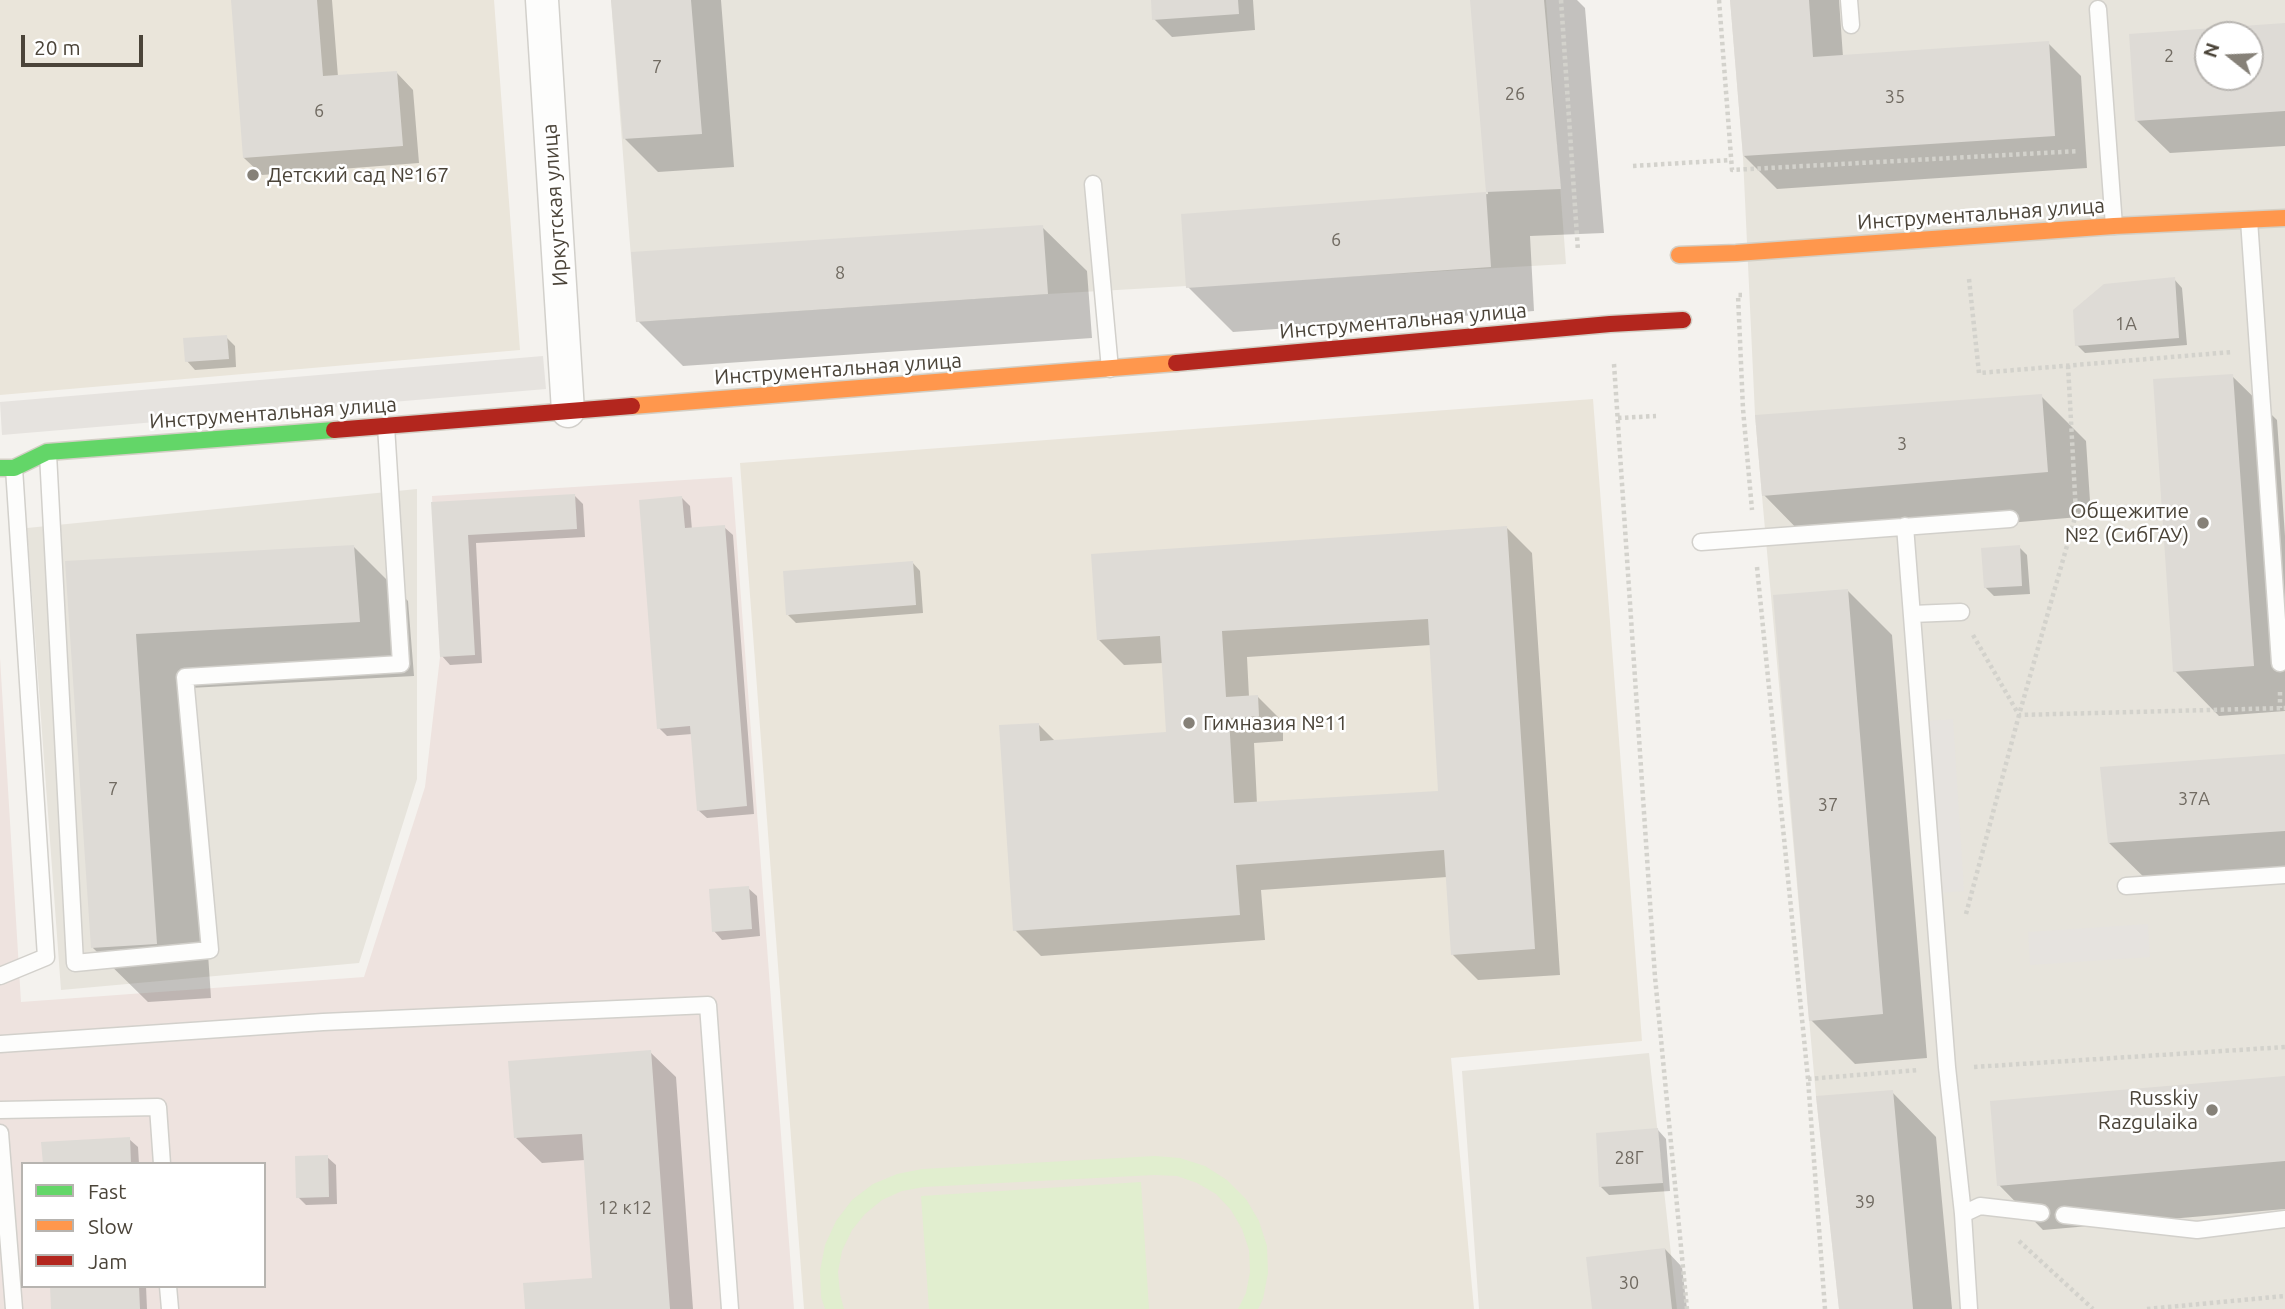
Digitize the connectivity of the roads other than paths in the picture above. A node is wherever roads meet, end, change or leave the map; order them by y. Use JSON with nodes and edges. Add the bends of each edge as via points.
{"nodes":[{"id":1,"x":542,"y":0,"type":"edge"},
{"id":2,"x":1849,"y":0,"type":"edge"},
{"id":3,"x":2098,"y":9,"type":"dead end"},
{"id":4,"x":1851,"y":25,"type":"dead end"},
{"id":5,"x":1093,"y":184,"type":"dead end"},
{"id":6,"x":2285,"y":218,"type":"edge"},
{"id":7,"x":2249,"y":220,"type":"junction"},
{"id":8,"x":2113,"y":226,"type":"junction"},
{"id":9,"x":1679,"y":255,"type":"dead end"},
{"id":10,"x":1683,"y":320,"type":"dead end"},
{"id":11,"x":1110,"y":369,"type":"junction"},
{"id":12,"x":568,"y":411,"type":"junction"},
{"id":13,"x":386,"y":426,"type":"junction"},
{"id":14,"x":47,"y":452,"type":"junction"},
{"id":15,"x":7,"y":468,"type":"edge"},
{"id":16,"x":2010,"y":519,"type":"dead end"},
{"id":17,"x":1905,"y":527,"type":"junction"},
{"id":18,"x":1701,"y":542,"type":"dead end"},
{"id":19,"x":1961,"y":612,"type":"road end"},
{"id":20,"x":1912,"y":614,"type":"junction"},
{"id":21,"x":2280,"y":663,"type":"dead end"},
{"id":22,"x":2285,"y":875,"type":"edge"},
{"id":23,"x":2126,"y":886,"type":"dead end"},
{"id":24,"x":0,"y":976,"type":"edge"},
{"id":25,"x":0,"y":1044,"type":"edge"},
{"id":26,"x":0,"y":1110,"type":"edge"},
{"id":27,"x":0,"y":1133,"type":"edge"},
{"id":28,"x":162,"y":1162,"type":"edge"},
{"id":29,"x":2041,"y":1213,"type":"dead end"},
{"id":30,"x":1963,"y":1214,"type":"junction"},
{"id":31,"x":2064,"y":1215,"type":"dead end"},
{"id":32,"x":2285,"y":1219,"type":"edge"},
{"id":33,"x":169,"y":1288,"type":"edge"},
{"id":34,"x":14,"y":1309,"type":"edge"},
{"id":35,"x":170,"y":1309,"type":"edge"},
{"id":36,"x":730,"y":1309,"type":"edge"},
{"id":37,"x":1969,"y":1309,"type":"edge"}],
"edges":[{"from":1,"to":12,"type":"street","name":"Иркутская улица"},
{"from":2,"to":4,"type":"lane"},
{"from":3,"to":8,"type":"lane"},
{"from":5,"to":11,"type":"lane"},
{"from":6,"to":7,"type":"street","name":"Инструментальная улица"},
{"from":7,"to":8,"type":"street","name":"Инструментальная улица"},
{"from":7,"to":21,"type":"lane"},
{"from":8,"to":9,"type":"street","name":"Инструментальная улица"},
{"from":10,"to":11,"type":"street","name":"Инструментальная улица"},
{"from":11,"to":12,"type":"street","name":"Инструментальная улица"},
{"from":12,"to":13,"type":"street","name":"Инструментальная улица"},
{"from":13,"to":14,"type":"street","name":"Инструментальная улица"},
{"from":13,"to":14,"type":"lane","via":[[401,664],[185,677],[210,950],[75,963]]},
{"from":14,"to":15,"type":"street","name":"Инструментальная улица"},
{"from":15,"to":24,"type":"lane","via":[[46,957]]},
{"from":16,"to":17,"type":"lane"},
{"from":17,"to":18,"type":"lane"},
{"from":17,"to":20,"type":"lane"},
{"from":19,"to":20,"type":"lane"},
{"from":20,"to":30,"type":"lane"},
{"from":22,"to":23,"type":"lane"},
{"from":25,"to":36,"type":"lane","via":[[323,1022],[708,1005]]},
{"from":26,"to":28,"type":"lane","via":[[158,1107]]},
{"from":27,"to":34,"type":"lane"},
{"from":29,"to":30,"type":"lane","via":[[1980,1206]]},
{"from":30,"to":37,"type":"lane"},
{"from":31,"to":32,"type":"lane","via":[[2197,1230]]},
{"from":33,"to":35,"type":"lane"}]}
